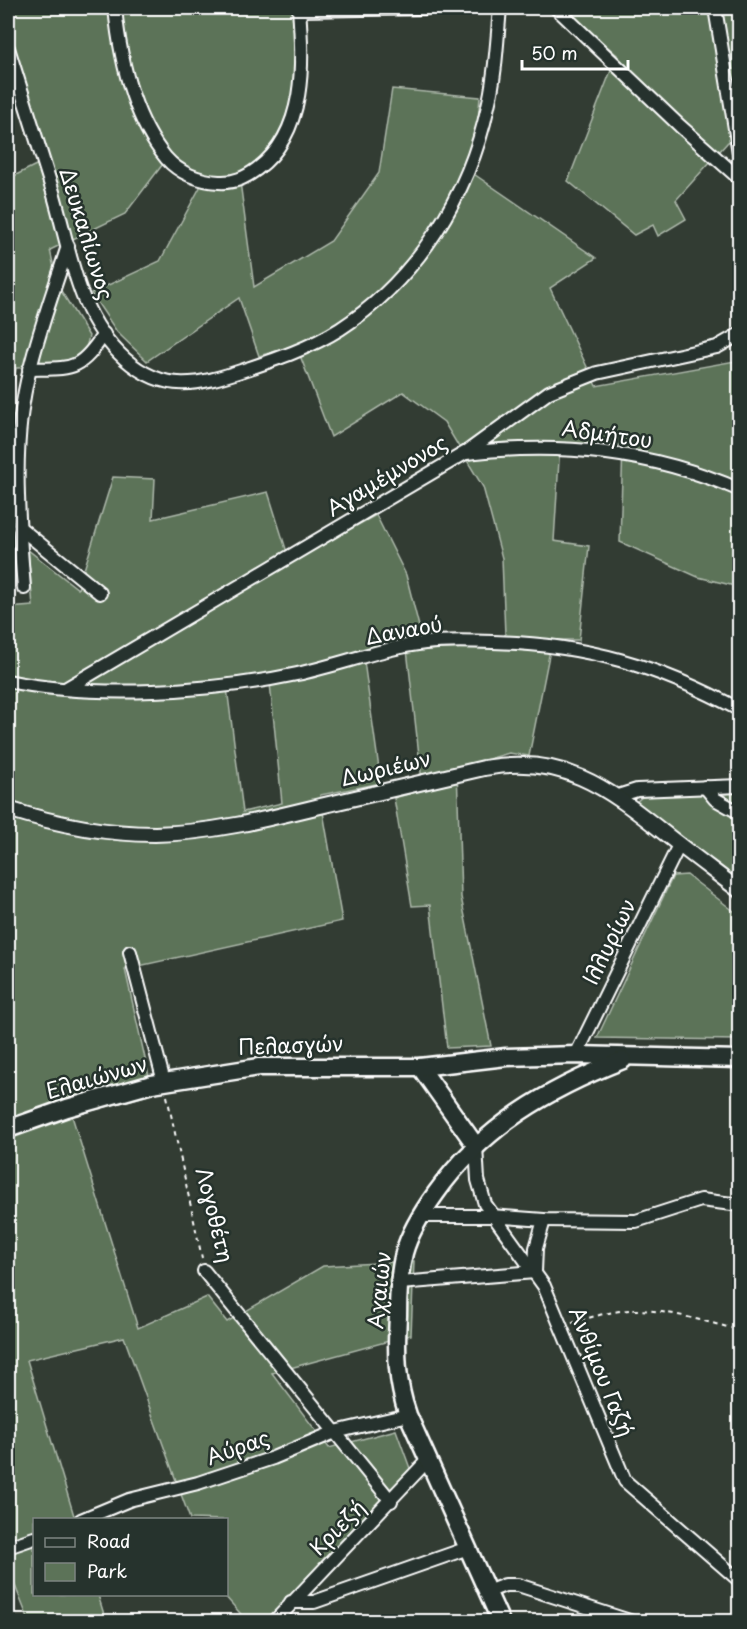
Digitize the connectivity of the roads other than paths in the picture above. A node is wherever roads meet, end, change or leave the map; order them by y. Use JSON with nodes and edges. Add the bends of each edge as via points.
{"nodes":[{"id":1,"x":115,"y":8,"type":"edge"},
{"id":2,"x":426,"y":8,"type":"edge"},
{"id":3,"x":500,"y":8,"type":"edge"},
{"id":4,"x":556,"y":8,"type":"edge"},
{"id":5,"x":715,"y":8,"type":"edge"},
{"id":6,"x":299,"y":9,"type":"edge"},
{"id":7,"x":8,"y":48,"type":"edge"},
{"id":8,"x":740,"y":159,"type":"edge"},
{"id":9,"x":740,"y":179,"type":"edge"},
{"id":10,"x":68,"y":245,"type":"junction"},
{"id":11,"x":104,"y":334,"type":"junction"},
{"id":12,"x":740,"y":334,"type":"edge"},
{"id":13,"x":29,"y":369,"type":"junction"},
{"id":14,"x":465,"y":453,"type":"junction"},
{"id":15,"x":740,"y":490,"type":"edge"},
{"id":16,"x":19,"y":527,"type":"junction"},
{"id":17,"x":24,"y":588,"type":"dead end"},
{"id":18,"x":100,"y":593,"type":"dead end"},
{"id":19,"x":8,"y":681,"type":"edge"},
{"id":20,"x":67,"y":688,"type":"junction"},
{"id":21,"x":740,"y":710,"type":"edge"},
{"id":22,"x":740,"y":786,"type":"edge"},
{"id":23,"x":705,"y":787,"type":"junction"},
{"id":24,"x":618,"y":796,"type":"junction"},
{"id":25,"x":8,"y":809,"type":"edge"},
{"id":26,"x":740,"y":813,"type":"edge"},
{"id":27,"x":680,"y":845,"type":"junction"},
{"id":28,"x":740,"y":891,"type":"edge"},
{"id":29,"x":130,"y":952,"type":"dead end"},
{"id":30,"x":576,"y":1056,"type":"junction"},
{"id":31,"x":632,"y":1056,"type":"junction"},
{"id":32,"x":740,"y":1059,"type":"edge"},
{"id":33,"x":420,"y":1067,"type":"junction"},
{"id":34,"x":164,"y":1082,"type":"junction"},
{"id":35,"x":8,"y":1129,"type":"edge"},
{"id":36,"x":476,"y":1146,"type":"junction"},
{"id":37,"x":740,"y":1205,"type":"edge"},
{"id":38,"x":420,"y":1216,"type":"junction"},
{"id":39,"x":491,"y":1216,"type":"junction"},
{"id":40,"x":544,"y":1220,"type":"junction"},
{"id":41,"x":204,"y":1271,"type":"road end"},
{"id":42,"x":535,"y":1272,"type":"junction"},
{"id":43,"x":400,"y":1283,"type":"junction"},
{"id":44,"x":408,"y":1415,"type":"junction"},
{"id":45,"x":335,"y":1432,"type":"junction"},
{"id":46,"x":428,"y":1460,"type":"junction"},
{"id":47,"x":392,"y":1501,"type":"junction"},
{"id":48,"x":86,"y":1518,"type":"edge"},
{"id":49,"x":33,"y":1538,"type":"edge"},
{"id":50,"x":8,"y":1547,"type":"edge"},
{"id":51,"x":468,"y":1548,"type":"junction"},
{"id":52,"x":740,"y":1581,"type":"edge"},
{"id":53,"x":487,"y":1592,"type":"junction"},
{"id":54,"x":291,"y":1602,"type":"junction"},
{"id":55,"x":274,"y":1622,"type":"edge"},
{"id":56,"x":501,"y":1622,"type":"edge"},
{"id":57,"x":633,"y":1622,"type":"edge"}],
"edges":[{"from":1,"to":6,"type":"street","via":[[130,82],[149,132],[175,166],[197,178],[222,182],[241,179],[267,160],[294,113],[300,83]]},
{"from":2,"to":6,"type":"street"},
{"from":3,"to":11,"type":"street","name":"Δευκαλίωνος","via":[[489,104],[460,190],[415,260],[362,312],[339,330],[296,353],[195,384],[176,384],[148,375],[126,359]]},
{"from":4,"to":9,"type":"street"},
{"from":5,"to":8,"type":"street"},
{"from":7,"to":10,"type":"street","name":"Δευκαλίωνος"},
{"from":10,"to":11,"type":"street","name":"Δευκαλίωνος","via":[[82,300]]},
{"from":10,"to":13,"type":"street"},
{"from":11,"to":13,"type":"street","via":[[91,353],[71,368]]},
{"from":12,"to":14,"type":"street","name":"Αγαμέμνονος","via":[[717,347],[565,384],[540,397]]},
{"from":13,"to":16,"type":"street","via":[[18,453]]},
{"from":14,"to":15,"type":"street","name":"Αδμήτου","via":[[532,447],[617,452],[670,465]]},
{"from":14,"to":20,"type":"street","name":"Αγαμέμνονος"},
{"from":16,"to":17,"type":"street"},
{"from":16,"to":18,"type":"street"},
{"from":19,"to":20,"type":"street","name":"Δαναού"},
{"from":20,"to":21,"type":"street","name":"Δαναού","via":[[144,691],[218,686],[294,675],[416,644],[504,642],[577,649],[619,658],[670,675]]},
{"from":22,"to":23,"type":"street"},
{"from":23,"to":24,"type":"street","via":[[637,790]]},
{"from":23,"to":26,"type":"street","via":[[715,799]]},
{"from":24,"to":25,"type":"street","name":"Δωριέων","via":[[566,771],[514,764],[245,824],[191,832],[107,831]]},
{"from":24,"to":27,"type":"street","name":"Δωριέων"},
{"from":27,"to":28,"type":"street","name":"Δωριέων"},
{"from":27,"to":30,"type":"street","name":"Ιλλυρίων"},
{"from":29,"to":34,"type":"street"},
{"from":30,"to":31,"type":"main road","name":"Πελασγών"},
{"from":30,"to":33,"type":"main road","name":"Πελασγών","via":[[506,1057]]},
{"from":31,"to":32,"type":"main road","name":"Αχαιών"},
{"from":31,"to":36,"type":"main road","name":"Αχαιών","via":[[569,1082],[531,1103]]},
{"from":33,"to":34,"type":"main road","name":"Πελασγών","via":[[259,1067]]},
{"from":33,"to":36,"type":"main road"},
{"from":34,"to":35,"type":"main road","name":"Ελαιώνων","via":[[67,1108]]},
{"from":36,"to":38,"type":"main road","name":"Αχαιών"},
{"from":36,"to":39,"type":"street","name":"Ανθίμου Γαζή","via":[[480,1189]]},
{"from":37,"to":40,"type":"street","via":[[701,1200],[636,1221]]},
{"from":38,"to":39,"type":"street"},
{"from":38,"to":43,"type":"main road","name":"Αχαιών","via":[[404,1253]]},
{"from":39,"to":40,"type":"street"},
{"from":39,"to":42,"type":"street","name":"Ανθίμου Γαζή"},
{"from":40,"to":42,"type":"street","via":[[536,1248]]},
{"from":41,"to":45,"type":"street","name":"Λογοθέτη"},
{"from":42,"to":43,"type":"street"},
{"from":42,"to":52,"type":"street","name":"Ανθίμου Γαζή","via":[[562,1326],[625,1481]]},
{"from":43,"to":44,"type":"main road","name":"Αχαιών","via":[[396,1366]]},
{"from":44,"to":45,"type":"street","name":"Αύρας"},
{"from":44,"to":46,"type":"main road","name":"Αχαιών"},
{"from":45,"to":47,"type":"street","name":"Λογοθέτη"},
{"from":45,"to":48,"type":"street","name":"Αύρας","via":[[273,1458],[129,1500]]},
{"from":46,"to":47,"type":"street","name":"Κριεζή"},
{"from":46,"to":51,"type":"main road","name":"Αχαιών"},
{"from":47,"to":54,"type":"street","name":"Κριεζή"},
{"from":49,"to":50,"type":"street"},
{"from":51,"to":53,"type":"main road","name":"Αχαιών"},
{"from":51,"to":54,"type":"street","via":[[314,1602]]},
{"from":53,"to":56,"type":"main road","name":"Αχαιών"},
{"from":53,"to":57,"type":"street","via":[[518,1585]]},
{"from":54,"to":55,"type":"street","name":"Κριεζή"}]}
